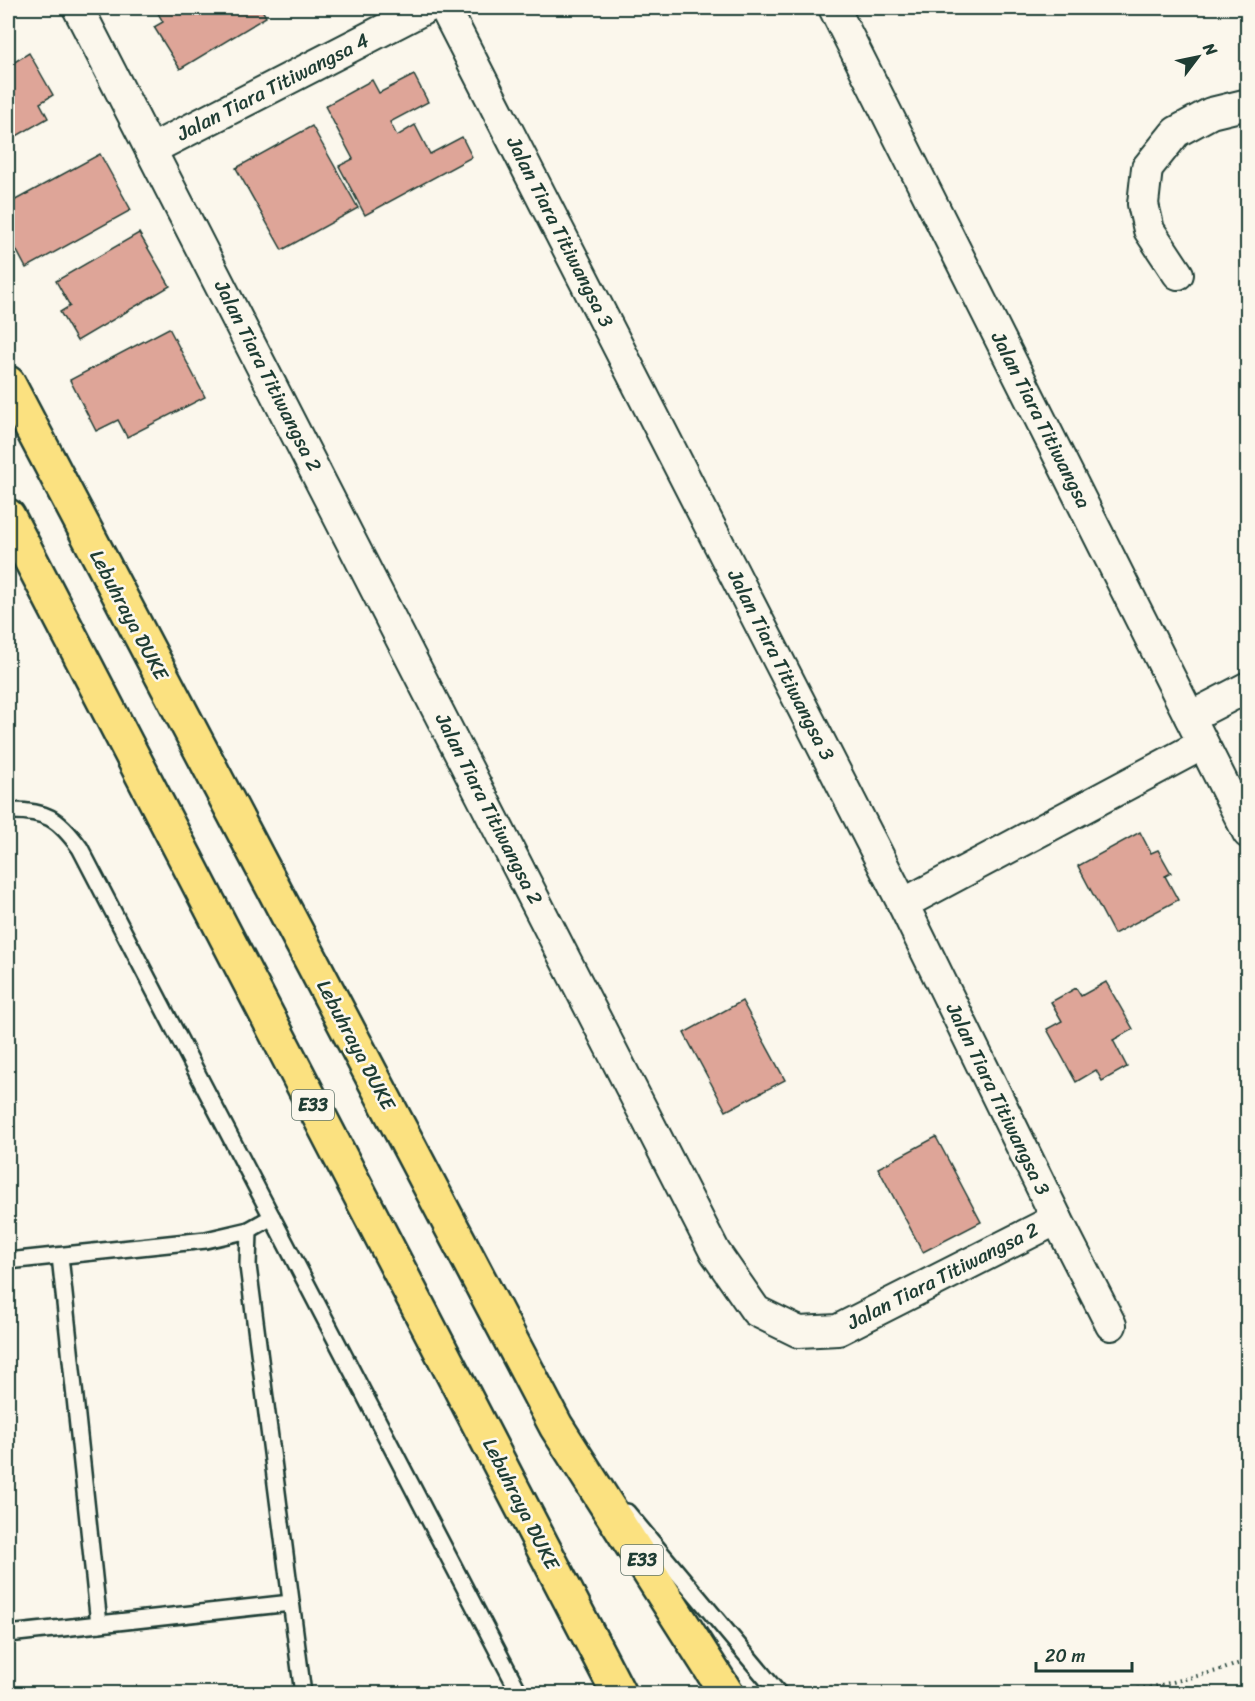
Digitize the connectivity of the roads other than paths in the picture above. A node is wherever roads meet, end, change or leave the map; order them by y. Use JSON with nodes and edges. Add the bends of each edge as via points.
{"nodes":[{"id":1,"x":78,"y":8,"type":"edge"},
{"id":2,"x":426,"y":8,"type":"edge"},
{"id":3,"x":445,"y":8,"type":"edge"},
{"id":4,"x":834,"y":8,"type":"edge"},
{"id":5,"x":1248,"y":104,"type":"edge"},
{"id":6,"x":152,"y":149,"type":"junction"},
{"id":7,"x":1178,"y":273,"type":"dead end"},
{"id":8,"x":8,"y":383,"type":"edge"},
{"id":9,"x":8,"y":516,"type":"edge"},
{"id":10,"x":1248,"y":687,"type":"edge"},
{"id":11,"x":1190,"y":717,"type":"junction"},
{"id":12,"x":1203,"y":744,"type":"junction"},
{"id":13,"x":8,"y":811,"type":"edge"},
{"id":14,"x":1248,"y":834,"type":"edge"},
{"id":15,"x":903,"y":904,"type":"junction"},
{"id":16,"x":272,"y":1217,"type":"junction"},
{"id":17,"x":1057,"y":1219,"type":"junction"},
{"id":18,"x":249,"y":1230,"type":"junction"},
{"id":19,"x":60,"y":1256,"type":"junction"},
{"id":20,"x":8,"y":1261,"type":"edge"},
{"id":21,"x":1111,"y":1325,"type":"dead end"},
{"id":22,"x":556,"y":1426,"type":"junction"},
{"id":23,"x":291,"y":1603,"type":"junction"},
{"id":24,"x":99,"y":1624,"type":"junction"},
{"id":25,"x":8,"y":1634,"type":"edge"},
{"id":26,"x":303,"y":1694,"type":"edge"},
{"id":27,"x":520,"y":1694,"type":"edge"},
{"id":28,"x":620,"y":1694,"type":"edge"},
{"id":29,"x":727,"y":1694,"type":"edge"},
{"id":30,"x":779,"y":1694,"type":"edge"}],
"edges":[{"from":1,"to":6,"type":"street","name":"Jalan Tiara Titiwangsa 2"},
{"from":2,"to":6,"type":"street","name":"Jalan Tiara Titiwangsa 4"},
{"from":3,"to":15,"type":"street","name":"Jalan Tiara Titiwangsa 3"},
{"from":4,"to":11,"type":"street","name":"Jalan Tiara Titiwangsa"},
{"from":5,"to":7,"type":"street","via":[[1211,113],[1176,132],[1147,168],[1143,204],[1149,230]]},
{"from":6,"to":17,"type":"street","name":"Jalan Tiara Titiwangsa 2","via":[[710,1241],[756,1311],[799,1332],[838,1330]]},
{"from":8,"to":22,"type":"highway","name":"Lebuhraya DUKE","number":"E33"},
{"from":9,"to":28,"type":"highway","name":"Lebuhraya DUKE","number":"E33"},
{"from":10,"to":11,"type":"street"},
{"from":11,"to":12,"type":"street","name":"Jalan Tiara Titiwangsa"},
{"from":12,"to":14,"type":"street","name":"Jalan Tiara Titiwangsa"},
{"from":12,"to":15,"type":"street"},
{"from":13,"to":16,"type":"lane","via":[[30,810],[48,815],[66,829],[80,848]]},
{"from":15,"to":17,"type":"street","name":"Jalan Tiara Titiwangsa 3"},
{"from":16,"to":18,"type":"lane"},
{"from":16,"to":27,"type":"lane"},
{"from":17,"to":21,"type":"street","name":"Jalan Tiara Titiwangsa 3"},
{"from":18,"to":19,"type":"lane","via":[[206,1240]]},
{"from":18,"to":23,"type":"lane","via":[[248,1266]]},
{"from":19,"to":20,"type":"lane"},
{"from":19,"to":24,"type":"lane"},
{"from":22,"to":29,"type":"highway","name":"Lebuhraya DUKE","number":"E33"},
{"from":22,"to":30,"type":"lane"},
{"from":23,"to":24,"type":"lane"},
{"from":23,"to":26,"type":"lane"},
{"from":24,"to":25,"type":"lane"}]}
